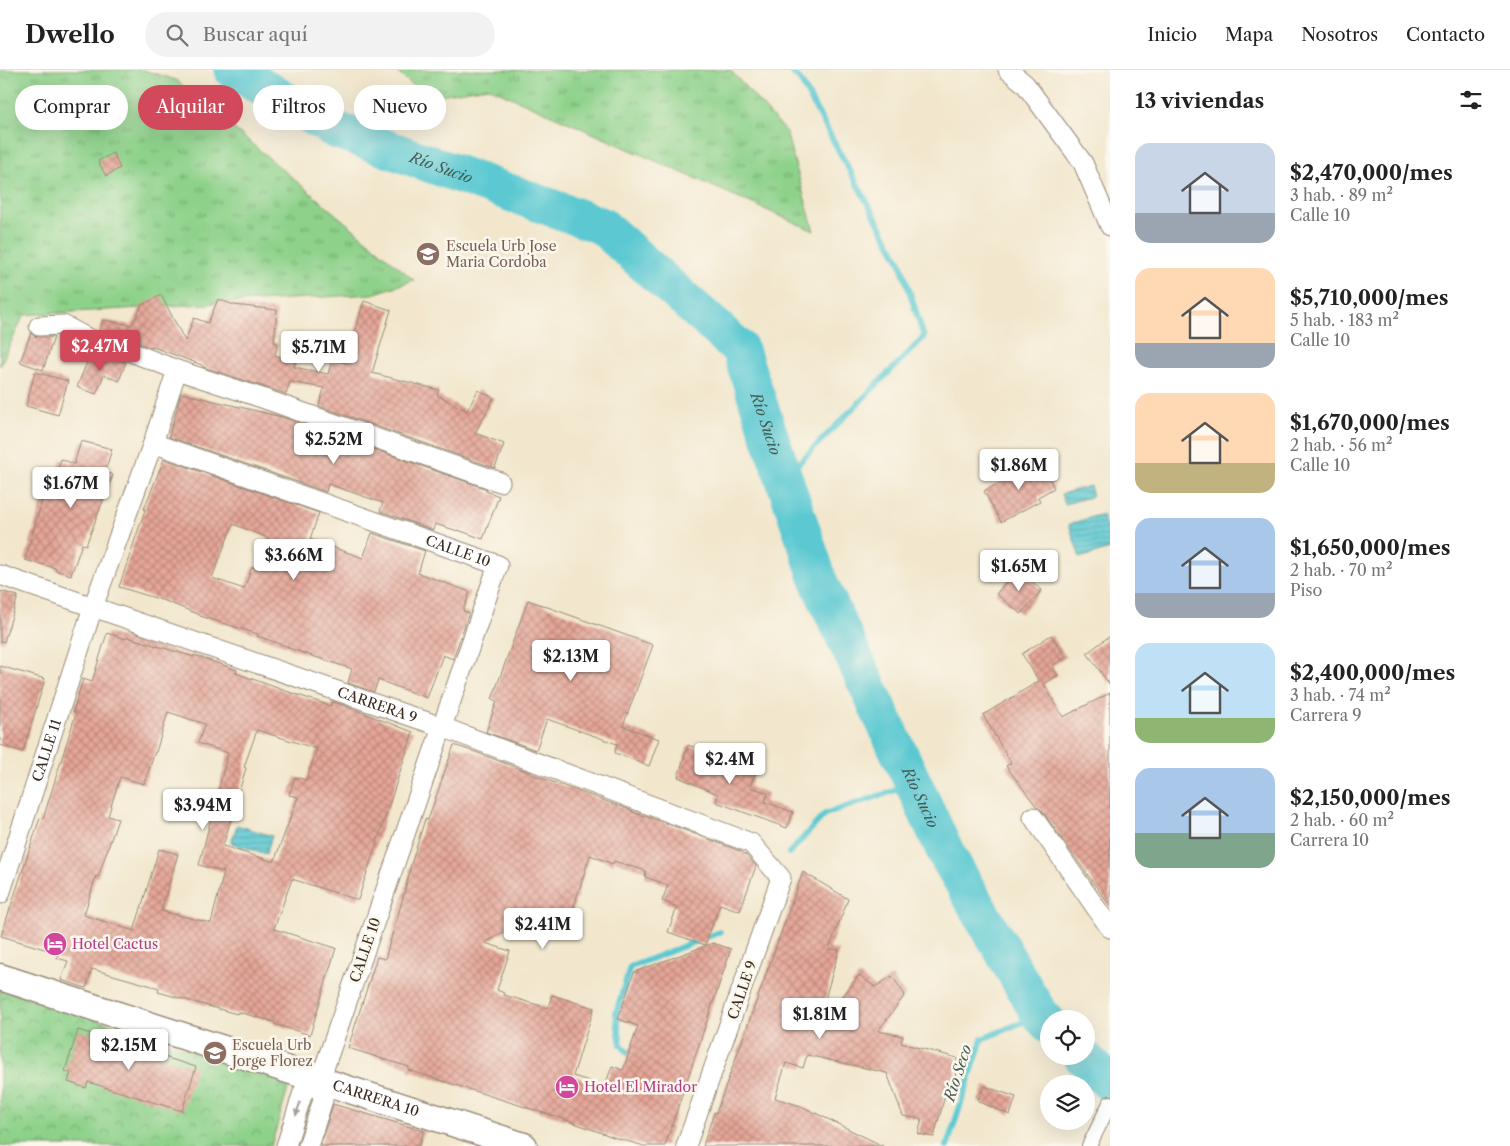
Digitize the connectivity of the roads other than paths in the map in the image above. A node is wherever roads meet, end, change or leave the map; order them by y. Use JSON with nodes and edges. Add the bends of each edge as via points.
{"nodes":[{"id":1,"x":1008,"y":70,"type":"edge"},
{"id":2,"x":1110,"y":226,"type":"edge"},
{"id":3,"x":39,"y":326,"type":"dead end"},
{"id":4,"x":177,"y":370,"type":"junction"},
{"id":5,"x":153,"y":444,"type":"junction"},
{"id":6,"x":500,"y":482,"type":"dead end"},
{"id":7,"x":0,"y":575,"type":"edge"},
{"id":8,"x":93,"y":607,"type":"junction"},
{"id":9,"x":442,"y":727,"type":"junction"},
{"id":10,"x":1033,"y":817,"type":"dead end"},
{"id":11,"x":751,"y":843,"type":"joint"},
{"id":12,"x":0,"y":894,"type":"edge"},
{"id":13,"x":1110,"y":928,"type":"edge"},
{"id":14,"x":0,"y":976,"type":"edge"},
{"id":15,"x":320,"y":1080,"type":"junction"},
{"id":16,"x":1110,"y":1103,"type":"edge"},
{"id":17,"x":286,"y":1146,"type":"edge"},
{"id":18,"x":308,"y":1146,"type":"edge"},
{"id":19,"x":524,"y":1146,"type":"edge"},
{"id":20,"x":686,"y":1146,"type":"edge"},
{"id":21,"x":1089,"y":1146,"type":"edge"}],
"edges":[{"from":1,"to":2,"type":"street","via":[[1025,84],[1082,163]]},
{"from":3,"to":4,"type":"street","via":[[63,325],[96,342]]},
{"from":4,"to":5,"type":"street"},
{"from":4,"to":6,"type":"street"},
{"from":5,"to":8,"type":"street"},
{"from":5,"to":9,"type":"street","name":"CALLE 10","via":[[498,565]]},
{"from":7,"to":8,"type":"street","name":"CARRERA 9"},
{"from":8,"to":9,"type":"street","name":"CARRERA 9"},
{"from":8,"to":12,"type":"street","name":"CALLE 11"},
{"from":9,"to":11,"type":"street","name":"CARRERA 9"},
{"from":9,"to":15,"type":"street","name":"CALLE 10"},
{"from":10,"to":13,"type":"street"},
{"from":11,"to":20,"type":"street","name":"CALLE 9","via":[[781,878]]},
{"from":14,"to":15,"type":"main road","name":"CARRERA 10"},
{"from":15,"to":17,"type":"street","name":"CALLE 10","one_way":true,"via":[[303,1092]]},
{"from":15,"to":18,"type":"street","name":"CALLE 10","via":[[323,1100]]},
{"from":15,"to":19,"type":"main road","name":"CARRERA 10"},
{"from":16,"to":21,"type":"street"}]}
